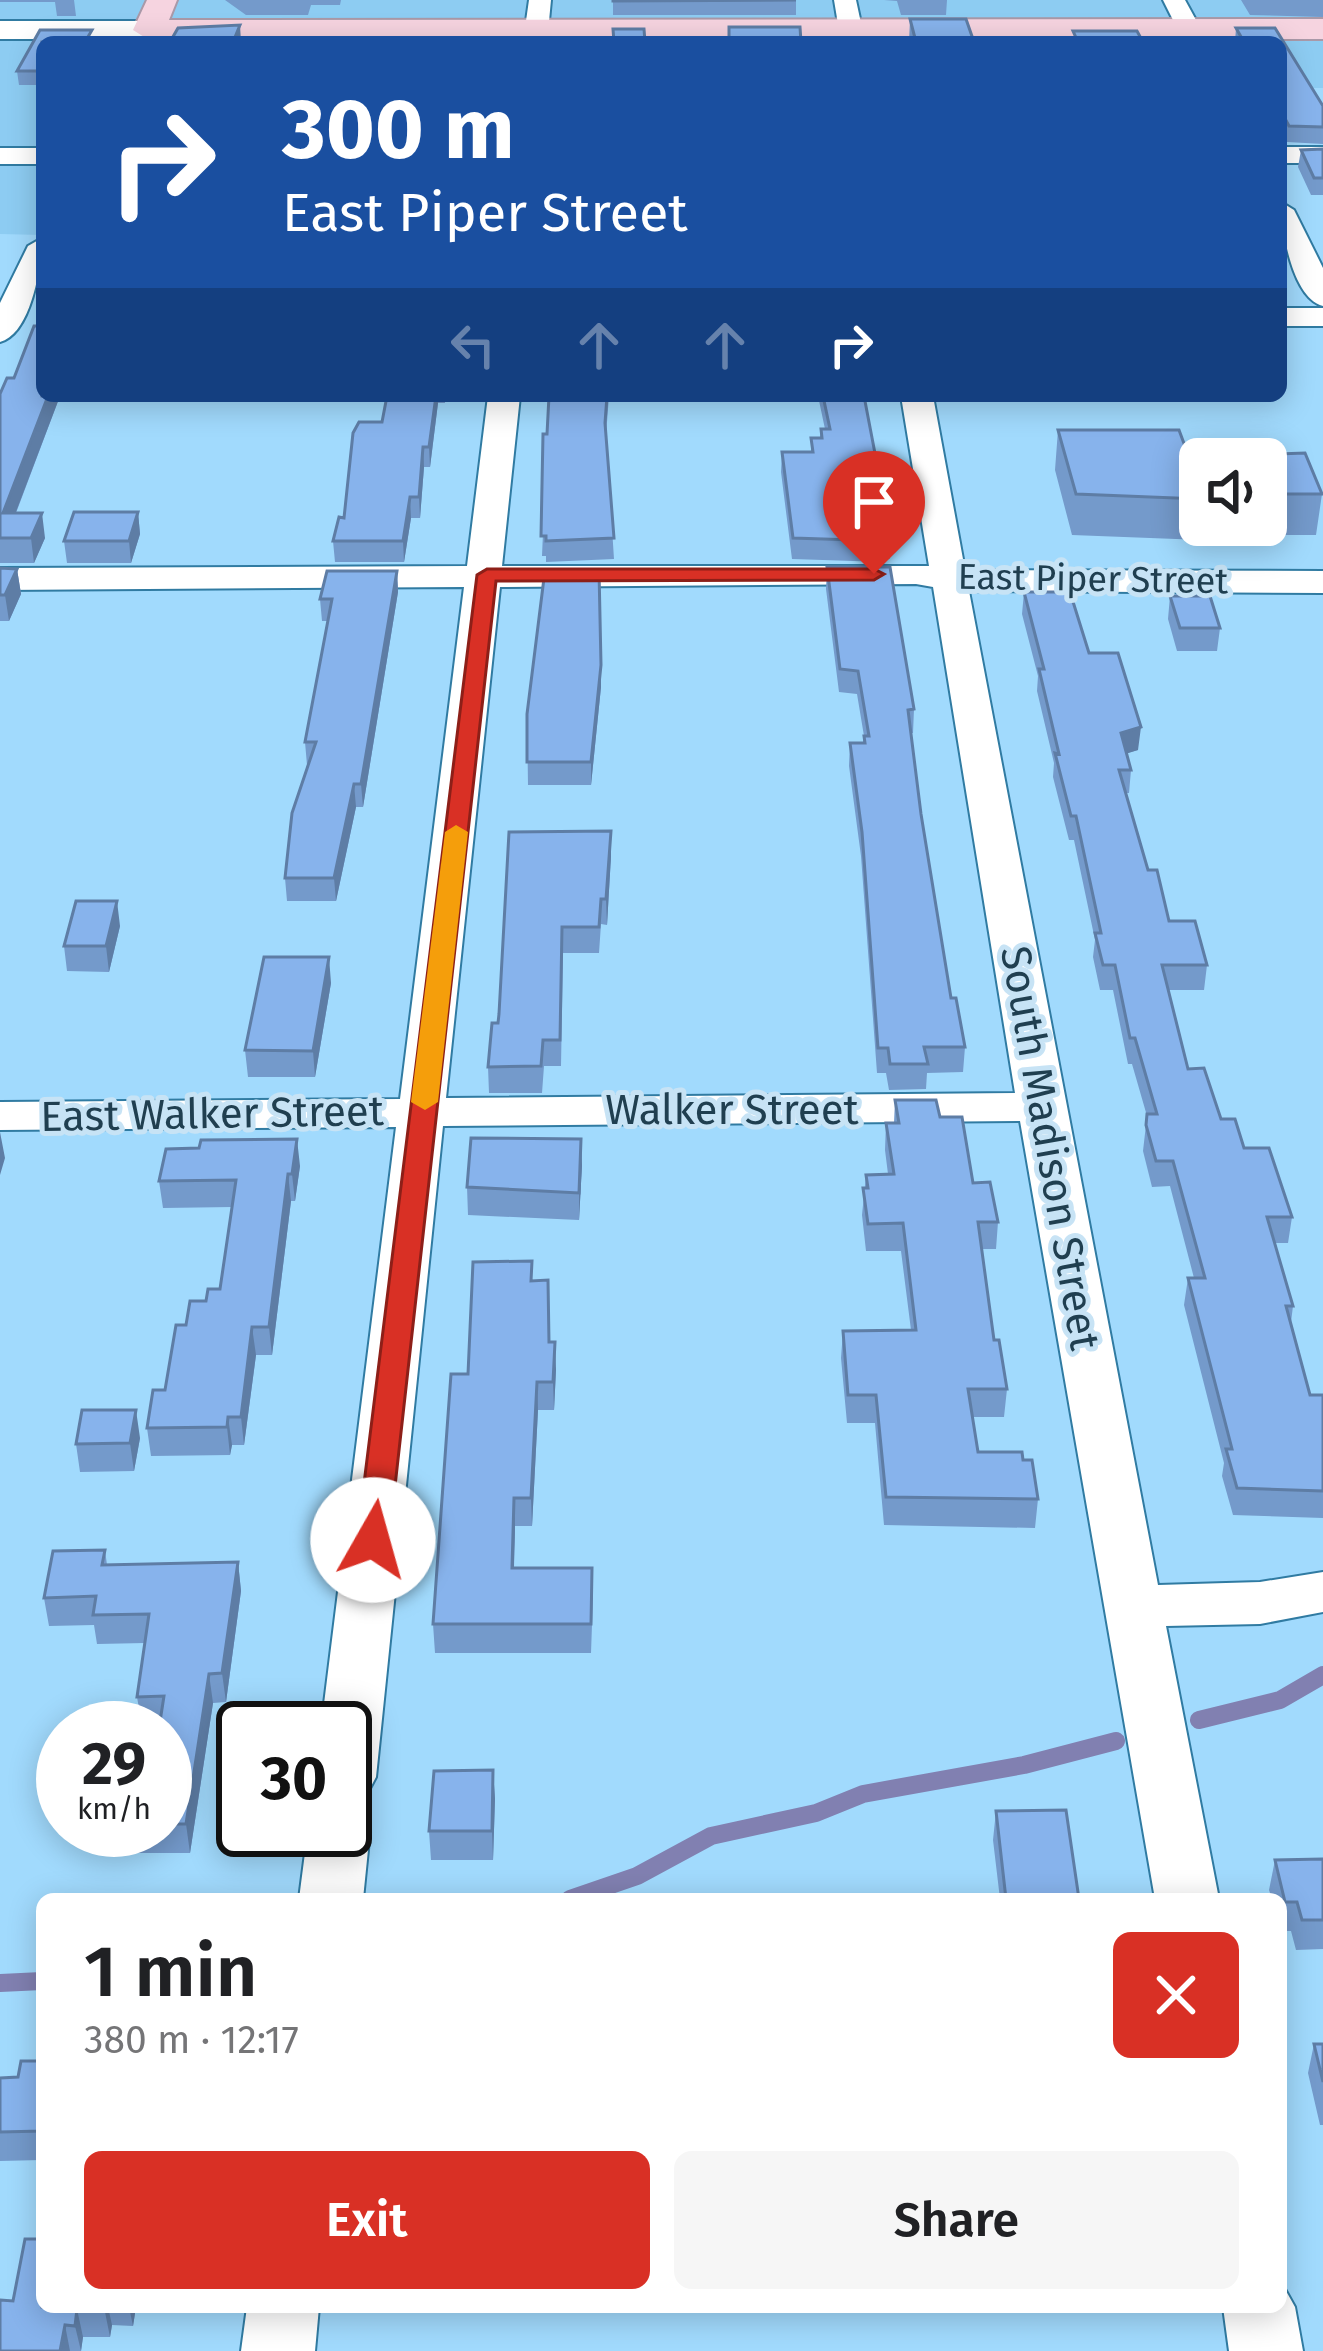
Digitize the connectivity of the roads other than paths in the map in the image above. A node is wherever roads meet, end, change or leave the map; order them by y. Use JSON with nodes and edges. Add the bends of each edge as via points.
{"nodes":[{"id":1,"x":156,"y":18,"type":"edge"},
{"id":2,"x":537,"y":24,"type":"edge"},
{"id":3,"x":850,"y":24,"type":"edge"},
{"id":4,"x":1187,"y":24,"type":"edge"},
{"id":5,"x":1323,"y":28,"type":"edge"},
{"id":6,"x":0,"y":30,"type":"edge"},
{"id":7,"x":36,"y":155,"type":"edge"},
{"id":8,"x":1287,"y":155,"type":"edge"},
{"id":9,"x":1323,"y":155,"type":"edge"},
{"id":10,"x":0,"y":156,"type":"edge"},
{"id":11,"x":1287,"y":222,"type":"edge"},
{"id":12,"x":36,"y":258,"type":"edge"},
{"id":13,"x":1323,"y":297,"type":"edge"},
{"id":14,"x":1287,"y":317,"type":"edge"},
{"id":15,"x":1323,"y":317,"type":"edge"},
{"id":16,"x":36,"y":321,"type":"edge"},
{"id":17,"x":2,"y":324,"type":"edge"},
{"id":18,"x":503,"y":402,"type":"edge"},
{"id":19,"x":918,"y":402,"type":"edge"},
{"id":20,"x":487,"y":575,"type":"junction"},
{"id":21,"x":0,"y":579,"type":"edge"},
{"id":22,"x":952,"y":580,"type":"junction"},
{"id":23,"x":1323,"y":582,"type":"edge"},
{"id":24,"x":1041,"y":1107,"type":"junction"},
{"id":25,"x":423,"y":1112,"type":"junction"},
{"id":26,"x":0,"y":1116,"type":"edge"},
{"id":27,"x":1323,"y":1592,"type":"edge"},
{"id":28,"x":1136,"y":1606,"type":"junction"},
{"id":29,"x":354,"y":1701,"type":"edge"},
{"id":30,"x":336,"y":1857,"type":"edge"},
{"id":31,"x":332,"y":1893,"type":"edge"},
{"id":32,"x":1186,"y":1893,"type":"edge"},
{"id":33,"x":282,"y":2313,"type":"edge"},
{"id":34,"x":1259,"y":2313,"type":"edge"},
{"id":35,"x":278,"y":2351,"type":"edge"},
{"id":36,"x":1266,"y":2351,"type":"edge"}],
"edges":[{"from":1,"to":2,"type":"highway","via":[[464,29]]},
{"from":1,"to":6,"type":"street"},
{"from":2,"to":3,"type":"highway"},
{"from":3,"to":4,"type":"highway"},
{"from":4,"to":5,"type":"highway"},
{"from":7,"to":10,"type":"street"},
{"from":8,"to":9,"type":"street"},
{"from":11,"to":13,"type":"street"},
{"from":12,"to":17,"type":"street"},
{"from":14,"to":15,"type":"street"},
{"from":16,"to":17,"type":"street"},
{"from":18,"to":20,"type":"street"},
{"from":19,"to":22,"type":"street","name":"South Madison Street"},
{"from":20,"to":21,"type":"street","name":"East Piper Street"},
{"from":20,"to":22,"type":"street","name":"East Piper Street"},
{"from":20,"to":25,"type":"street"},
{"from":22,"to":23,"type":"street","name":"East Piper Street"},
{"from":22,"to":24,"type":"street","name":"South Madison Street"},
{"from":24,"to":25,"type":"street","name":"Walker Street"},
{"from":24,"to":28,"type":"street","name":"South Madison Street"},
{"from":25,"to":26,"type":"street","name":"East Walker Street"},
{"from":25,"to":29,"type":"street"},
{"from":27,"to":28,"type":"street","via":[[1259,1603]]},
{"from":28,"to":32,"type":"street","name":"South Madison Street"},
{"from":30,"to":31,"type":"street"},
{"from":33,"to":35,"type":"street"},
{"from":34,"to":36,"type":"street"}]}
